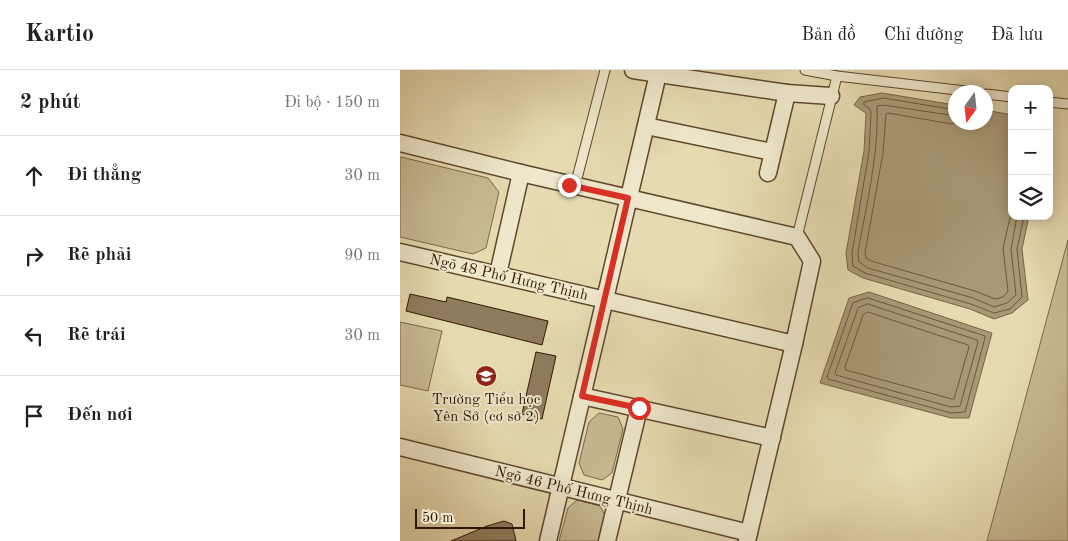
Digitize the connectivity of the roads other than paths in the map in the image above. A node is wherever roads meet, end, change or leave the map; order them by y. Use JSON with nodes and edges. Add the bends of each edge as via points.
{"nodes":[{"id":1,"x":606,"y":70,"type":"edge"},
{"id":2,"x":632,"y":70,"type":"edge"},
{"id":3,"x":805,"y":70,"type":"edge"},
{"id":4,"x":658,"y":74,"type":"junction"},
{"id":5,"x":837,"y":76,"type":"junction"},
{"id":6,"x":948,"y":89,"type":"edge"},
{"id":7,"x":787,"y":93,"type":"junction"},
{"id":8,"x":993,"y":95,"type":"edge"},
{"id":9,"x":831,"y":96,"type":"junction"},
{"id":10,"x":1008,"y":97,"type":"edge"},
{"id":11,"x":1053,"y":102,"type":"edge"},
{"id":12,"x":1068,"y":104,"type":"edge"},
{"id":13,"x":646,"y":126,"type":"junction"},
{"id":14,"x":400,"y":143,"type":"edge"},
{"id":15,"x":772,"y":152,"type":"junction"},
{"id":16,"x":521,"y":173,"type":"junction"},
{"id":17,"x":768,"y":173,"type":"dead end"},
{"id":18,"x":575,"y":186,"type":"junction"},
{"id":19,"x":628,"y":198,"type":"junction"},
{"id":20,"x":797,"y":237,"type":"junction"},
{"id":21,"x":400,"y":252,"type":"edge"},
{"id":22,"x":498,"y":274,"type":"junction"},
{"id":23,"x":604,"y":300,"type":"junction"},
{"id":24,"x":794,"y":344,"type":"junction"},
{"id":25,"x":582,"y":396,"type":"junction"},
{"id":26,"x":639,"y":408,"type":"junction"},
{"id":27,"x":772,"y":438,"type":"junction"},
{"id":28,"x":400,"y":447,"type":"edge"},
{"id":29,"x":561,"y":487,"type":"junction"},
{"id":30,"x":617,"y":501,"type":"junction"},
{"id":31,"x":748,"y":537,"type":"edge"},
{"id":32,"x":548,"y":541,"type":"edge"},
{"id":33,"x":607,"y":541,"type":"edge"}],
"edges":[{"from":1,"to":18,"type":"lane"},
{"from":2,"to":4,"type":"street"},
{"from":3,"to":5,"type":"lane"},
{"from":4,"to":7,"type":"street"},
{"from":4,"to":13,"type":"street"},
{"from":5,"to":6,"type":"lane"},
{"from":5,"to":9,"type":"lane"},
{"from":7,"to":9,"type":"street"},
{"from":7,"to":15,"type":"street"},
{"from":8,"to":10,"type":"lane"},
{"from":9,"to":20,"type":"lane"},
{"from":11,"to":12,"type":"lane"},
{"from":13,"to":15,"type":"street"},
{"from":13,"to":19,"type":"street"},
{"from":14,"to":16,"type":"street"},
{"from":15,"to":17,"type":"street"},
{"from":16,"to":18,"type":"street"},
{"from":16,"to":22,"type":"street"},
{"from":18,"to":19,"type":"street"},
{"from":19,"to":20,"type":"street"},
{"from":19,"to":23,"type":"street"},
{"from":20,"to":24,"type":"street","via":[[812,261]]},
{"from":21,"to":22,"type":"street","name":"Ngõ 48 Phố Hưng Thịnh"},
{"from":22,"to":23,"type":"street","name":"Ngõ 48 Phố Hưng Thịnh"},
{"from":23,"to":24,"type":"street","name":"Ngõ 48 Phố Hưng Thịnh"},
{"from":23,"to":25,"type":"street"},
{"from":24,"to":27,"type":"street"},
{"from":25,"to":26,"type":"street"},
{"from":25,"to":29,"type":"street"},
{"from":26,"to":27,"type":"street"},
{"from":26,"to":30,"type":"street"},
{"from":27,"to":31,"type":"street"},
{"from":28,"to":29,"type":"street","name":"Ngõ 46 Phố Hưng Thịnh"},
{"from":29,"to":30,"type":"street","name":"Ngõ 46 Phố Hưng Thịnh"},
{"from":29,"to":32,"type":"street"},
{"from":30,"to":31,"type":"street","name":"Ngõ 46 Phố Hưng Thịnh"},
{"from":30,"to":33,"type":"street"}]}
